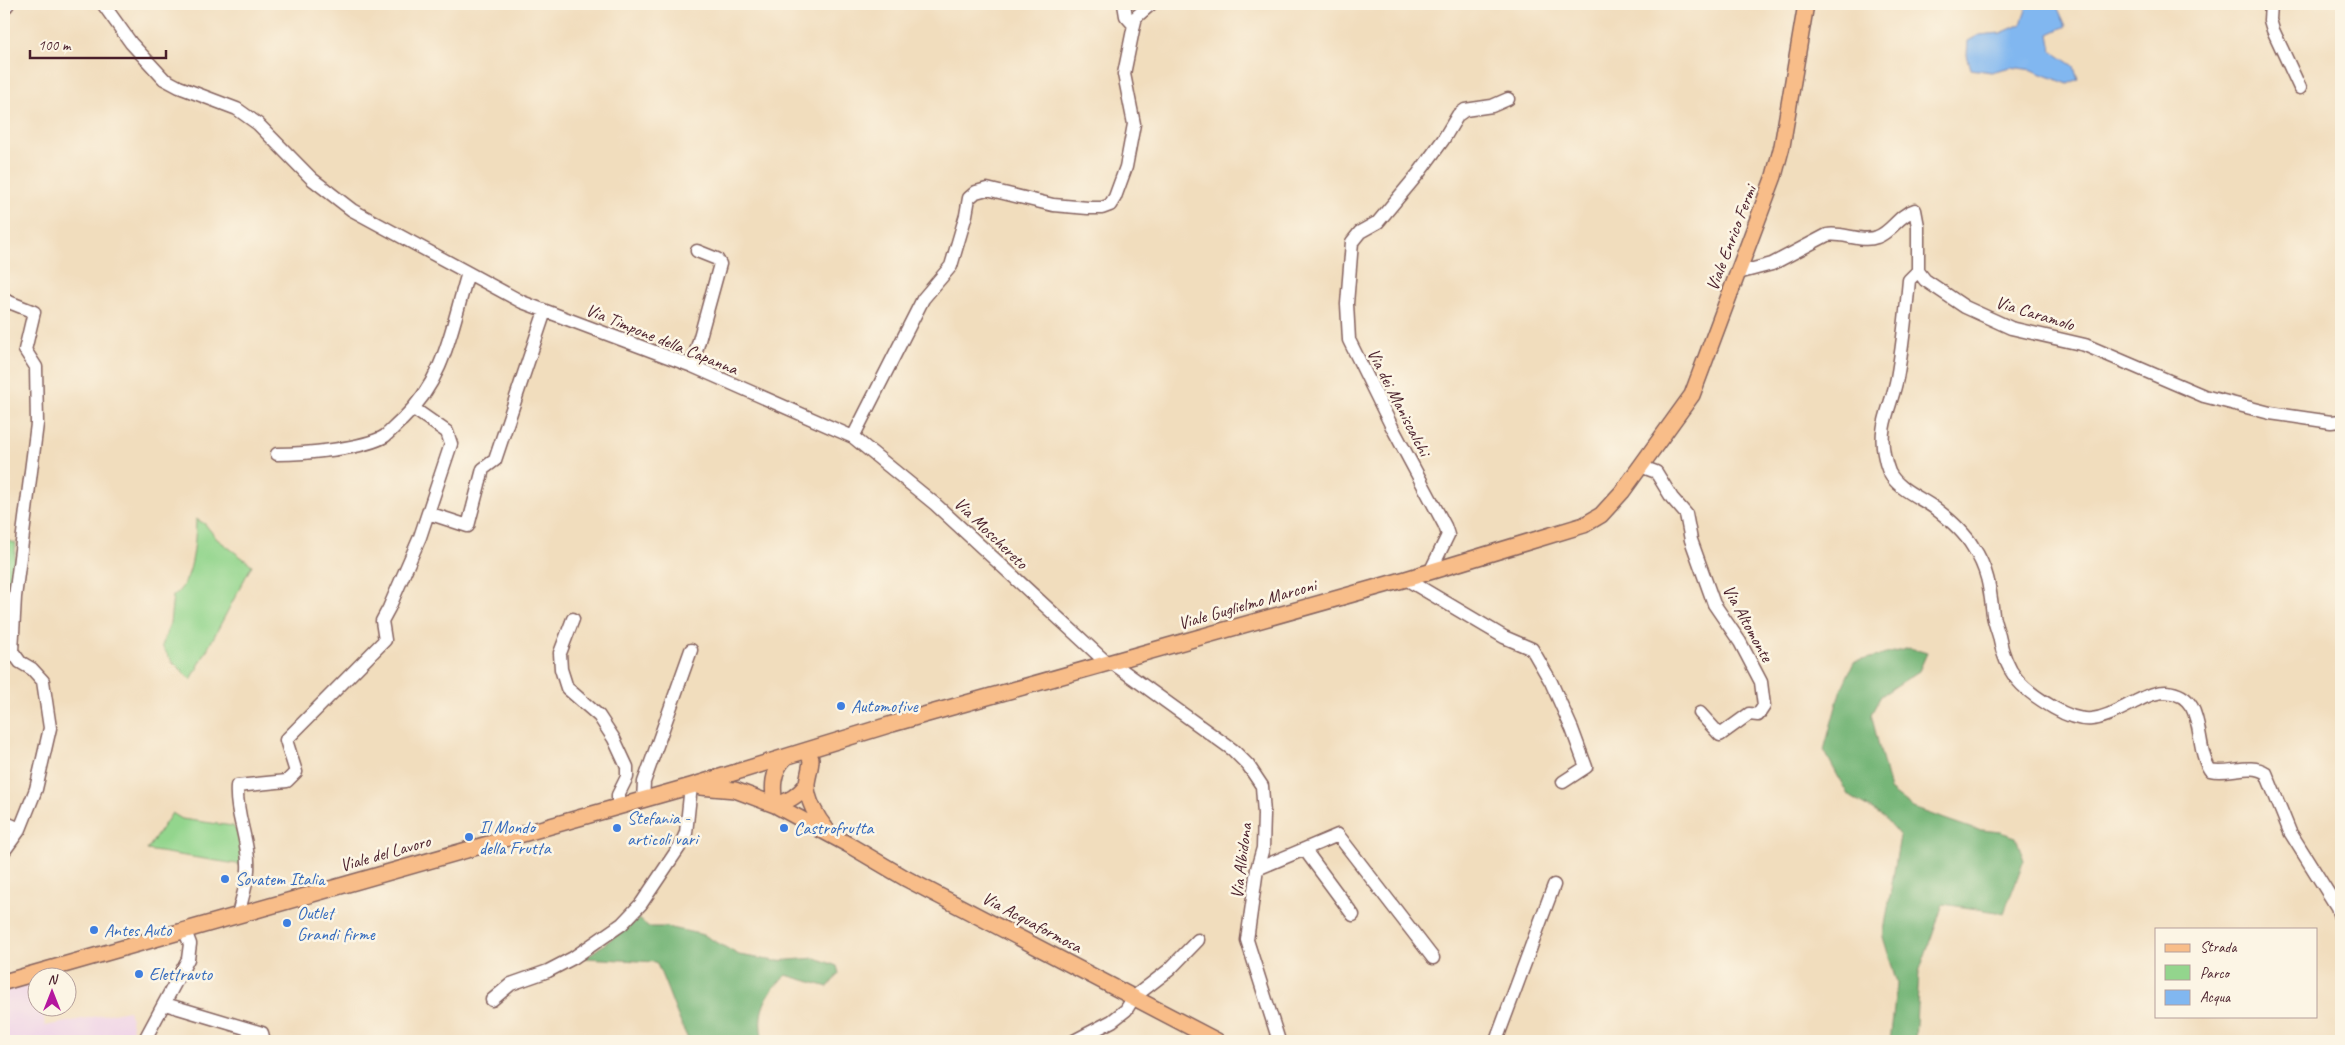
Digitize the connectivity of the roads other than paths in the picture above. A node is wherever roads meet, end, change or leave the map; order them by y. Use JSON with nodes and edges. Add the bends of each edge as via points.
{"nodes":[{"id":1,"x":8,"y":4,"type":"edge"},
{"id":2,"x":104,"y":4,"type":"edge"},
{"id":3,"x":1124,"y":4,"type":"edge"},
{"id":4,"x":1151,"y":4,"type":"edge"},
{"id":5,"x":1806,"y":4,"type":"edge"},
{"id":6,"x":2272,"y":4,"type":"edge"},
{"id":7,"x":4,"y":10,"type":"edge"},
{"id":8,"x":1134,"y":25,"type":"junction"},
{"id":9,"x":2300,"y":88,"type":"dead end"},
{"id":10,"x":1508,"y":99,"type":"dead end"},
{"id":11,"x":697,"y":251,"type":"dead end"},
{"id":12,"x":1918,"y":271,"type":"junction"},
{"id":13,"x":468,"y":273,"type":"junction"},
{"id":14,"x":1738,"y":273,"type":"junction"},
{"id":15,"x":4,"y":300,"type":"edge"},
{"id":16,"x":545,"y":311,"type":"junction"},
{"id":17,"x":692,"y":366,"type":"junction"},
{"id":18,"x":414,"y":409,"type":"junction"},
{"id":19,"x":2341,"y":421,"type":"edge"},
{"id":20,"x":849,"y":435,"type":"junction"},
{"id":21,"x":277,"y":454,"type":"dead end"},
{"id":22,"x":1640,"y":466,"type":"junction"},
{"id":23,"x":428,"y":513,"type":"junction"},
{"id":24,"x":1430,"y":572,"type":"junction"},
{"id":25,"x":1406,"y":579,"type":"junction"},
{"id":26,"x":573,"y":619,"type":"dead end"},
{"id":27,"x":691,"y":650,"type":"dead end"},
{"id":28,"x":1109,"y":663,"type":"junction"},
{"id":29,"x":1700,"y":714,"type":"dead end"},
{"id":30,"x":808,"y":757,"type":"junction"},
{"id":31,"x":785,"y":758,"type":"junction"},
{"id":32,"x":1563,"y":782,"type":"dead end"},
{"id":33,"x":807,"y":784,"type":"junction"},
{"id":34,"x":691,"y":786,"type":"junction"},
{"id":35,"x":643,"y":800,"type":"junction"},
{"id":36,"x":776,"y":806,"type":"junction"},
{"id":37,"x":618,"y":807,"type":"junction"},
{"id":38,"x":4,"y":822,"type":"edge"},
{"id":39,"x":20,"y":829,"type":"junction"},
{"id":40,"x":830,"y":835,"type":"junction"},
{"id":41,"x":1305,"y":850,"type":"junction"},
{"id":42,"x":4,"y":851,"type":"edge"},
{"id":43,"x":1257,"y":869,"type":"junction"},
{"id":44,"x":1554,"y":885,"type":"dead end"},
{"id":45,"x":238,"y":915,"type":"junction"},
{"id":46,"x":1353,"y":915,"type":"dead end"},
{"id":47,"x":2341,"y":920,"type":"edge"},
{"id":48,"x":185,"y":931,"type":"junction"},
{"id":49,"x":1198,"y":940,"type":"dead end"},
{"id":50,"x":1433,"y":958,"type":"dead end"},
{"id":51,"x":4,"y":982,"type":"edge"},
{"id":52,"x":1134,"y":997,"type":"junction"},
{"id":53,"x":492,"y":1000,"type":"dead end"},
{"id":54,"x":165,"y":1004,"type":"junction"},
{"id":55,"x":144,"y":1041,"type":"edge"},
{"id":56,"x":264,"y":1041,"type":"edge"},
{"id":57,"x":1074,"y":1041,"type":"edge"},
{"id":58,"x":1217,"y":1041,"type":"edge"},
{"id":59,"x":1279,"y":1041,"type":"edge"},
{"id":60,"x":1496,"y":1041,"type":"edge"}],
"edges":[{"from":1,"to":7,"type":"street"},
{"from":2,"to":13,"type":"street","name":"Via Timpone della Capanna","via":[[131,43],[164,79],[237,109],[258,124],[312,179],[352,210]]},
{"from":3,"to":8,"type":"street","via":[[1126,16]]},
{"from":4,"to":8,"type":"street","via":[[1136,18]]},
{"from":5,"to":14,"type":"main road","name":"Viale Enrico Fermi","via":[[1782,146]]},
{"from":6,"to":9,"type":"street","via":[[2270,20],[2273,30]]},
{"from":8,"to":20,"type":"street","via":[[1125,85],[1134,124],[1126,167],[1116,197],[1110,205],[1088,208],[1053,205],[987,189],[976,192],[970,198],[951,266],[923,299]]},
{"from":10,"to":24,"type":"street","name":"Via dei Maniscalchi","via":[[1492,106],[1465,110],[1458,115],[1418,174],[1378,222],[1354,237],[1347,304],[1349,340],[1445,526],[1448,535]]},
{"from":11,"to":17,"type":"street","via":[[717,259],[720,264]]},
{"from":12,"to":14,"type":"street","via":[[1915,210],[1904,213],[1880,236],[1871,239],[1836,233],[1827,235],[1772,264]]},
{"from":12,"to":19,"type":"street","name":"Via Caramolo","via":[[1925,280],[1965,307],[2011,328],[2085,346],[2204,396],[2270,413]]},
{"from":12,"to":47,"type":"street","via":[[1909,280],[1897,377],[1882,431],[1884,453],[1889,473],[1952,523],[1972,544],[1984,564],[1993,617],[2008,668],[2023,686],[2052,707],[2078,720],[2100,718],[2149,695],[2164,692],[2185,699],[2195,710],[2204,758],[2210,770],[2228,772],[2251,768],[2266,773],[2290,832],[2337,907]]},
{"from":13,"to":16,"type":"street","name":"Via Timpone della Capanna"},
{"from":13,"to":18,"type":"street","via":[[452,335],[437,375]]},
{"from":14,"to":22,"type":"main road","name":"Viale Enrico Fermi","via":[[1692,395]]},
{"from":15,"to":39,"type":"street","via":[[34,312],[25,350],[36,367],[38,378],[37,424],[14,597],[12,651],[43,681],[50,728],[39,779]]},
{"from":16,"to":17,"type":"street","name":"Via Timpone della Capanna"},
{"from":16,"to":23,"type":"street","via":[[495,460],[483,469],[468,526]]},
{"from":17,"to":20,"type":"street","name":"Via Timpone della Capanna"},
{"from":18,"to":21,"type":"street","via":[[385,436],[369,443]]},
{"from":18,"to":23,"type":"street","via":[[450,435],[451,444]]},
{"from":20,"to":28,"type":"street","name":"Via Moschereto","via":[[935,504]]},
{"from":22,"to":24,"type":"main road","name":"Viale Guglielmo Marconi","via":[[1608,507],[1584,525]]},
{"from":22,"to":29,"type":"street","name":"Via Altomonte","via":[[1656,472],[1686,514],[1691,540],[1714,604],[1740,642],[1761,682],[1764,706],[1758,715],[1749,714],[1720,735]]},
{"from":23,"to":45,"type":"street","via":[[382,621],[385,640],[286,740],[296,772],[287,781],[237,786],[236,804],[248,870]]},
{"from":24,"to":25,"type":"main road","name":"Viale Guglielmo Marconi"},
{"from":25,"to":28,"type":"main road","name":"Viale Guglielmo Marconi"},
{"from":25,"to":32,"type":"street","via":[[1504,637],[1532,649],[1554,689],[1586,767]]},
{"from":26,"to":37,"type":"street","via":[[560,653],[560,669],[567,688],[599,716],[627,767]]},
{"from":27,"to":35,"type":"street","via":[[644,782]]},
{"from":28,"to":30,"type":"main road","name":"Viale Guglielmo Marconi","via":[[892,724],[840,741]]},
{"from":28,"to":43,"type":"street","name":"Via Albidona","via":[[1233,750],[1248,765],[1262,786],[1263,848]]},
{"from":30,"to":31,"type":"main road","name":"Viale Guglielmo Marconi"},
{"from":30,"to":33,"type":"main road"},
{"from":31,"to":34,"type":"main road","name":"Viale del Lavoro"},
{"from":31,"to":36,"type":"main road","via":[[779,764],[773,781]]},
{"from":33,"to":36,"type":"main road","via":[[800,794]]},
{"from":33,"to":40,"type":"main road","via":[[816,817]]},
{"from":34,"to":35,"type":"main road","name":"Viale del Lavoro"},
{"from":34,"to":36,"type":"main road","name":"Via Acquaformosa","via":[[735,790]]},
{"from":34,"to":53,"type":"street","via":[[686,833],[641,904],[622,924],[573,958],[511,984]]},
{"from":35,"to":37,"type":"main road","name":"Viale del Lavoro"},
{"from":36,"to":40,"type":"main road","name":"Via Acquaformosa"},
{"from":37,"to":45,"type":"main road","name":"Viale del Lavoro"},
{"from":38,"to":39,"type":"street"},
{"from":39,"to":42,"type":"street"},
{"from":40,"to":52,"type":"main road","name":"Via Acquaformosa","via":[[905,878]]},
{"from":41,"to":43,"type":"street"},
{"from":41,"to":46,"type":"street"},
{"from":41,"to":50,"type":"street","via":[[1338,835]]},
{"from":43,"to":59,"type":"street","name":"Via Albidona","via":[[1247,940]]},
{"from":44,"to":60,"type":"street"},
{"from":45,"to":48,"type":"main road","name":"Viale del Lavoro"},
{"from":48,"to":51,"type":"main road","name":"Viale del Lavoro"},
{"from":48,"to":54,"type":"street","via":[[190,944],[188,959]]},
{"from":49,"to":52,"type":"street","via":[[1169,970]]},
{"from":52,"to":57,"type":"street","via":[[1126,1010],[1112,1022]]},
{"from":52,"to":58,"type":"main road","name":"Via Acquaformosa"},
{"from":54,"to":55,"type":"street"},
{"from":54,"to":56,"type":"street","via":[[262,1033]]}]}
